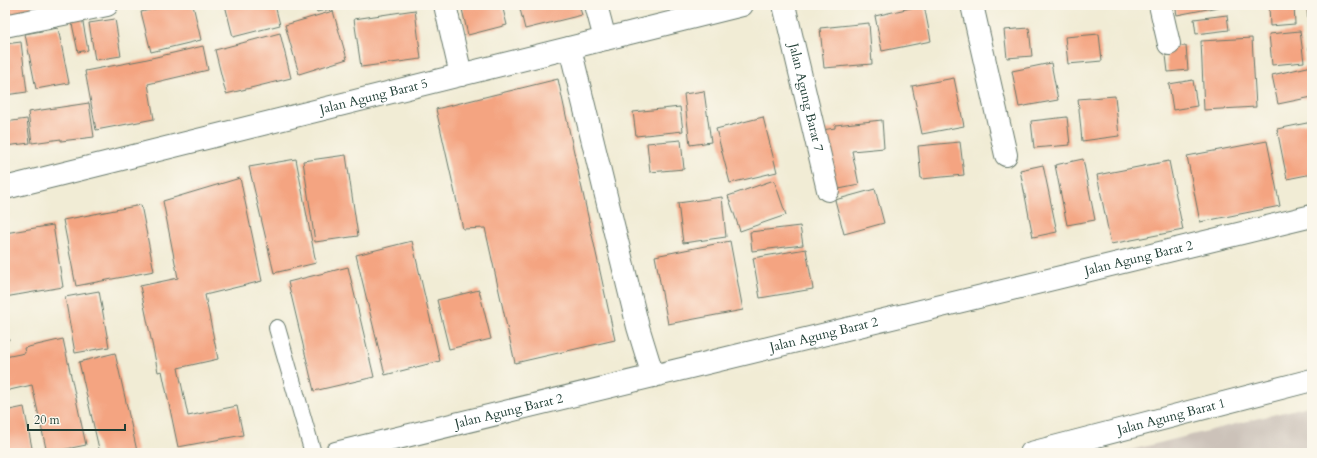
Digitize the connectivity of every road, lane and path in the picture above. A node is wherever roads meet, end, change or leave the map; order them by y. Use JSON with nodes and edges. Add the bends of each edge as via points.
{"nodes":[{"id":1,"x":107,"y":5,"type":"edge"},
{"id":2,"x":445,"y":5,"type":"edge"},
{"id":3,"x":596,"y":5,"type":"edge"},
{"id":4,"x":742,"y":5,"type":"edge"},
{"id":5,"x":784,"y":5,"type":"edge"},
{"id":6,"x":972,"y":5,"type":"edge"},
{"id":7,"x":1160,"y":5,"type":"edge"},
{"id":8,"x":5,"y":26,"type":"edge"},
{"id":9,"x":604,"y":39,"type":"junction"},
{"id":10,"x":1168,"y":44,"type":"dead end"},
{"id":11,"x":570,"y":48,"type":"junction"},
{"id":12,"x":461,"y":75,"type":"junction"},
{"id":13,"x":1006,"y":155,"type":"dead end"},
{"id":14,"x":5,"y":188,"type":"edge"},
{"id":15,"x":828,"y":190,"type":"dead end"},
{"id":16,"x":1312,"y":216,"type":"edge"},
{"id":17,"x":277,"y":328,"type":"dead end"},
{"id":18,"x":653,"y":376,"type":"junction"},
{"id":19,"x":1312,"y":380,"type":"edge"},
{"id":20,"x":313,"y":453,"type":"edge"},
{"id":21,"x":336,"y":453,"type":"edge"},
{"id":22,"x":1031,"y":453,"type":"edge"}],
"edges":[{"from":1,"to":8,"type":"street"},
{"from":2,"to":12,"type":"street"},
{"from":3,"to":9,"type":"street"},
{"from":4,"to":9,"type":"street","name":"Jalan Agung Barat 5"},
{"from":5,"to":15,"type":"street","name":"Jalan Agung Barat 7"},
{"from":6,"to":13,"type":"street"},
{"from":7,"to":10,"type":"street"},
{"from":9,"to":11,"type":"street","name":"Jalan Agung Barat 5"},
{"from":11,"to":12,"type":"street","name":"Jalan Agung Barat 5"},
{"from":11,"to":18,"type":"street","via":[[638,327]]},
{"from":12,"to":14,"type":"street","name":"Jalan Agung Barat 5"},
{"from":16,"to":18,"type":"street","name":"Jalan Agung Barat 2"},
{"from":17,"to":20,"type":"lane"},
{"from":18,"to":21,"type":"street","name":"Jalan Agung Barat 2"},
{"from":19,"to":22,"type":"street","name":"Jalan Agung Barat 1"}]}
